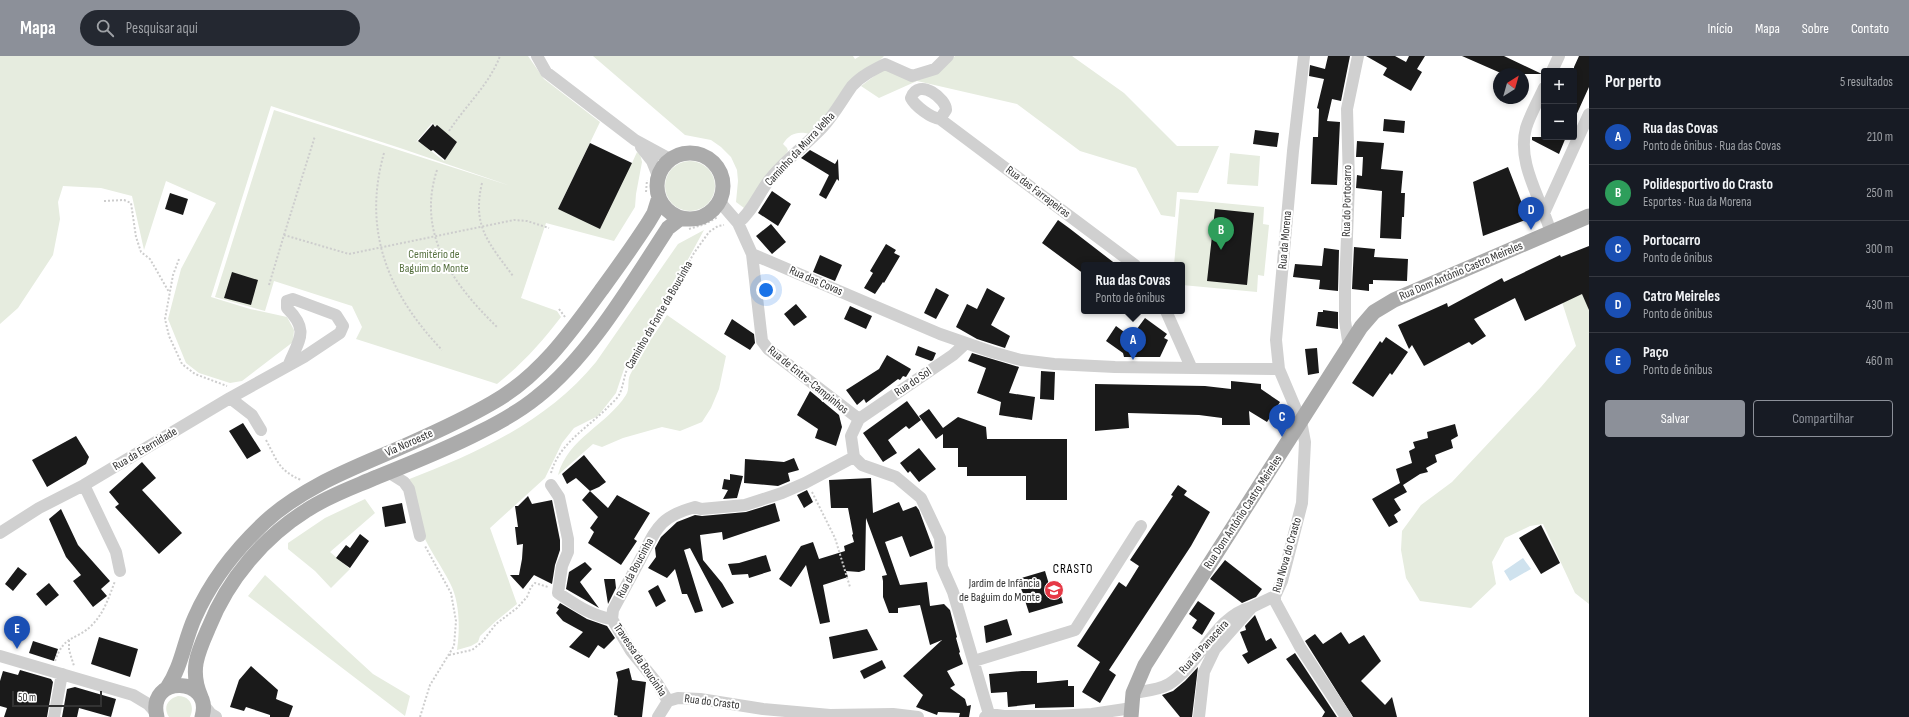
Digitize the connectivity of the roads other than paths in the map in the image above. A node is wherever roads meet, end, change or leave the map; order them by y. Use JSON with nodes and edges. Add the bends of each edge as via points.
{"nodes":[{"id":1,"x":537,"y":56,"type":"edge"},
{"id":2,"x":948,"y":56,"type":"edge"},
{"id":3,"x":1304,"y":56,"type":"edge"},
{"id":4,"x":1358,"y":56,"type":"edge"},
{"id":5,"x":1559,"y":56,"type":"edge"},
{"id":6,"x":1553,"y":68,"type":"edge"},
{"id":7,"x":1541,"y":95,"type":"edge"},
{"id":8,"x":1589,"y":114,"type":"edge"},
{"id":9,"x":940,"y":119,"type":"dead end"},
{"id":10,"x":635,"y":140,"type":"junction"},
{"id":11,"x":670,"y":159,"type":"junction"},
{"id":12,"x":656,"y":169,"type":"junction"},
{"id":13,"x":653,"y":197,"type":"junction"},
{"id":14,"x":719,"y":207,"type":"junction"},
{"id":15,"x":1544,"y":213,"type":"junction"},
{"id":16,"x":1589,"y":216,"type":"edge"},
{"id":17,"x":681,"y":218,"type":"junction"},
{"id":18,"x":738,"y":223,"type":"junction"},
{"id":19,"x":1551,"y":232,"type":"junction"},
{"id":20,"x":752,"y":254,"type":"junction"},
{"id":21,"x":1131,"y":262,"type":"edge"},
{"id":22,"x":1167,"y":314,"type":"edge"},
{"id":23,"x":966,"y":343,"type":"junction"},
{"id":24,"x":1349,"y":347,"type":"junction"},
{"id":25,"x":289,"y":364,"type":"junction"},
{"id":26,"x":1191,"y":367,"type":"junction"},
{"id":27,"x":1279,"y":369,"type":"junction"},
{"id":28,"x":234,"y":396,"type":"junction"},
{"id":29,"x":859,"y":420,"type":"junction"},
{"id":30,"x":1301,"y":421,"type":"junction"},
{"id":31,"x":261,"y":430,"type":"road end"},
{"id":32,"x":854,"y":457,"type":"junction"},
{"id":33,"x":388,"y":472,"type":"junction"},
{"id":34,"x":84,"y":485,"type":"junction"},
{"id":35,"x":551,"y":485,"type":"road end"},
{"id":36,"x":1141,"y":526,"type":"dead end"},
{"id":37,"x":0,"y":533,"type":"edge"},
{"id":38,"x":420,"y":536,"type":"road end"},
{"id":39,"x":120,"y":571,"type":"road end"},
{"id":40,"x":1275,"y":596,"type":"junction"},
{"id":41,"x":1252,"y":607,"type":"junction"},
{"id":42,"x":612,"y":619,"type":"junction"},
{"id":43,"x":0,"y":656,"type":"edge"},
{"id":44,"x":974,"y":661,"type":"junction"},
{"id":45,"x":57,"y":673,"type":"junction"},
{"id":46,"x":166,"y":689,"type":"junction"},
{"id":47,"x":1133,"y":693,"type":"junction"},
{"id":48,"x":133,"y":694,"type":"junction"},
{"id":49,"x":668,"y":702,"type":"junction"},
{"id":50,"x":202,"y":706,"type":"edge"},
{"id":51,"x":1131,"y":713,"type":"edge"},
{"id":52,"x":157,"y":715,"type":"edge"},
{"id":53,"x":891,"y":715,"type":"edge"},
{"id":54,"x":987,"y":716,"type":"edge"},
{"id":55,"x":54,"y":717,"type":"edge"},
{"id":56,"x":216,"y":717,"type":"edge"},
{"id":57,"x":658,"y":717,"type":"edge"},
{"id":58,"x":918,"y":717,"type":"edge"},
{"id":59,"x":1054,"y":717,"type":"edge"},
{"id":60,"x":1199,"y":717,"type":"edge"},
{"id":61,"x":1346,"y":717,"type":"edge"}],
"edges":[{"from":1,"to":10,"type":"street","via":[[546,72]]},
{"from":2,"to":18,"type":"street","name":"Caminho da Murra Velha","via":[[935,69],[912,76],[885,64],[864,75],[853,85],[822,128],[769,180],[748,215]]},
{"from":3,"to":27,"type":"street","name":"Rua da Morena","via":[[1276,340]]},
{"from":4,"to":24,"type":"street","name":"Rua do Portocarro","via":[[1347,109],[1349,183],[1345,321]]},
{"from":5,"to":6,"type":"street"},
{"from":7,"to":15,"type":"street","via":[[1526,129],[1524,146],[1526,165]]},
{"from":8,"to":15,"type":"street"},
{"from":9,"to":21,"type":"street","name":"Rua das Farrapeiras"},
{"from":10,"to":11,"type":"street"},
{"from":10,"to":12,"type":"street"},
{"from":11,"to":12,"type":"main road","via":[[663,167]]},
{"from":11,"to":14,"type":"main road","via":[[690,153],[710,160],[722,179]]},
{"from":12,"to":13,"type":"main road","via":[[657,186]]},
{"from":13,"to":17,"type":"main road"},
{"from":13,"to":46,"type":"main road","name":"Via Noroeste","via":[[654,213],[582,317],[553,353],[520,385],[493,403],[452,424],[305,492],[276,512],[241,546],[208,592],[195,617],[180,664]]},
{"from":14,"to":17,"type":"main road","via":[[703,216]]},
{"from":14,"to":18,"type":"street"},
{"from":15,"to":19,"type":"street"},
{"from":16,"to":19,"type":"main road","name":"Rua Dom António Castro Meireles"},
{"from":17,"to":33,"type":"main road","name":"Via Noroeste","via":[[668,228],[600,329],[568,368],[542,394],[476,434]]},
{"from":18,"to":20,"type":"street"},
{"from":19,"to":24,"type":"main road","name":"Rua Dom António Castro Meireles","via":[[1394,300],[1374,312]]},
{"from":20,"to":23,"type":"street","name":"Rua das Covas"},
{"from":20,"to":29,"type":"street","name":"Rua de Entre-Campinhos","via":[[762,341],[768,349]]},
{"from":22,"to":26,"type":"street"},
{"from":23,"to":26,"type":"street","name":"Rua das Covas","via":[[1036,362],[1115,367]]},
{"from":23,"to":29,"type":"street","name":"Rua do Sol","via":[[953,355]]},
{"from":24,"to":30,"type":"main road","name":"Rua Dom António Castro Meireles"},
{"from":25,"to":25,"type":"street","name":"Rua da Eternidade","via":[[340,333],[343,326],[336,315],[293,299],[287,300],[288,308],[298,319],[301,329],[300,339]]},
{"from":25,"to":28,"type":"street","name":"Rua da Eternidade"},
{"from":26,"to":27,"type":"street","name":"Rua das Covas"},
{"from":27,"to":30,"type":"street","name":"Rua da Morena"},
{"from":28,"to":31,"type":"street","via":[[252,415]]},
{"from":28,"to":34,"type":"street","name":"Rua da Eternidade"},
{"from":29,"to":32,"type":"street","name":"Rua de Entre-Campinhos","via":[[851,436]]},
{"from":30,"to":40,"type":"street","name":"Rua Nova do Crasto","via":[[1305,442],[1302,503],[1282,581]]},
{"from":30,"to":47,"type":"main road","name":"Rua Dom António Castro Meireles","via":[[1145,665]]},
{"from":32,"to":42,"type":"street","name":"Rua da Boucinha","via":[[808,482],[745,505],[701,509],[695,507],[670,516],[657,528],[648,542],[613,610]]},
{"from":32,"to":44,"type":"street","via":[[862,465],[896,477],[921,498],[940,538],[942,567],[953,592]]},
{"from":33,"to":38,"type":"street","via":[[410,489]]},
{"from":33,"to":50,"type":"main road","name":"Via Noroeste","via":[[309,508],[269,539],[249,561],[224,594],[196,662],[195,685]]},
{"from":34,"to":37,"type":"street","name":"Rua da Eternidade","via":[[39,508]]},
{"from":34,"to":39,"type":"street","via":[[116,552]]},
{"from":35,"to":42,"type":"street","via":[[559,497],[568,539],[568,552],[562,566],[558,592],[583,610]]},
{"from":36,"to":44,"type":"street","via":[[1075,630]]},
{"from":40,"to":41,"type":"street","name":"Rua da Panaceira"},
{"from":40,"to":61,"type":"street","name":"Rua Nova do Crasto","via":[[1278,608],[1300,647]]},
{"from":41,"to":47,"type":"street","name":"Rua da Panaceira","via":[[1236,613],[1224,624],[1170,684]]},
{"from":41,"to":60,"type":"street","via":[[1214,649],[1208,660],[1204,672]]},
{"from":42,"to":49,"type":"street","name":"Travessa da Boucinha","via":[[631,651],[657,683]]},
{"from":43,"to":45,"type":"street"},
{"from":44,"to":54,"type":"street"},
{"from":45,"to":48,"type":"street"},
{"from":45,"to":55,"type":"street"},
{"from":46,"to":48,"type":"street","via":[[147,695]]},
{"from":46,"to":50,"type":"main road","via":[[180,685],[188,686],[195,690]]},
{"from":46,"to":52,"type":"main road","name":"Via Noroeste","via":[[156,703]]},
{"from":47,"to":51,"type":"main road","name":"Rua Dom António Castro Meireles"},
{"from":48,"to":52,"type":"street","via":[[148,704]]},
{"from":49,"to":53,"type":"street","name":"Rua do Crasto","via":[[678,698],[700,699],[763,709],[830,715]]},
{"from":49,"to":57,"type":"street","name":"Rua do Crasto"},
{"from":50,"to":56,"type":"street"},
{"from":51,"to":59,"type":"street"},
{"from":53,"to":58,"type":"street","name":"Rua do Crasto"},
{"from":54,"to":59,"type":"street"}]}
